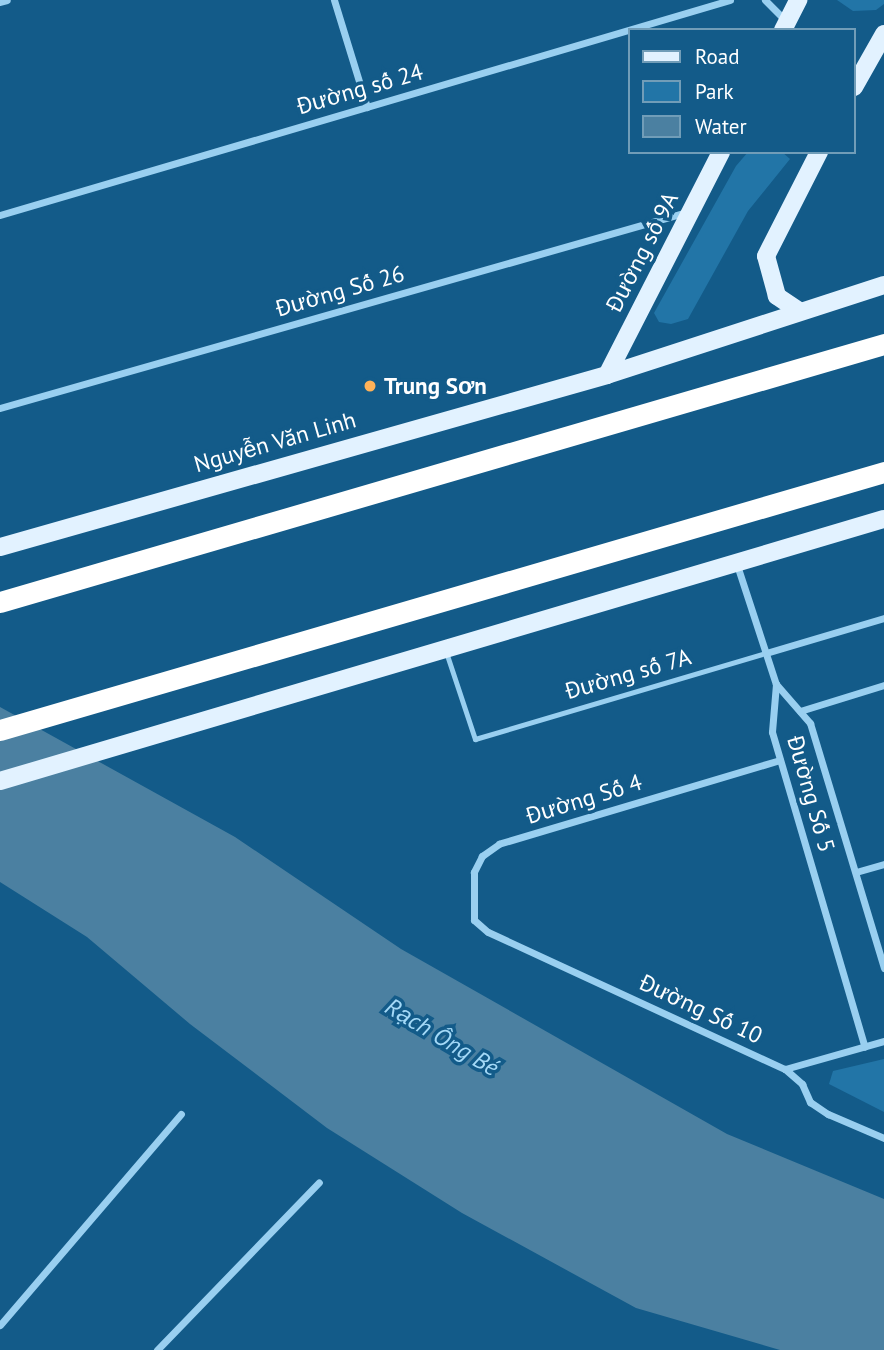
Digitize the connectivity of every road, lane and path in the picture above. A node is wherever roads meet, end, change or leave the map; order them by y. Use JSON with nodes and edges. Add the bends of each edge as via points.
{"nodes":[{"id":1,"x":8,"y":0,"type":"edge"},
{"id":2,"x":334,"y":0,"type":"edge"},
{"id":3,"x":730,"y":0,"type":"edge"},
{"id":4,"x":765,"y":0,"type":"edge"},
{"id":5,"x":799,"y":0,"type":"edge"},
{"id":6,"x":0,"y":2,"type":"edge"},
{"id":7,"x":790,"y":27,"type":"edge"},
{"id":8,"x":635,"y":28,"type":"edge"},
{"id":9,"x":628,"y":30,"type":"edge"},
{"id":10,"x":884,"y":34,"type":"edge"},
{"id":11,"x":859,"y":67,"type":"edge"},
{"id":12,"x":367,"y":107,"type":"junction"},
{"id":13,"x":720,"y":154,"type":"edge"},
{"id":14,"x":818,"y":154,"type":"edge"},
{"id":15,"x":691,"y":211,"type":"junction"},
{"id":16,"x":0,"y":215,"type":"edge"},
{"id":17,"x":884,"y":285,"type":"edge"},
{"id":18,"x":799,"y":311,"type":"junction"},
{"id":19,"x":884,"y":344,"type":"edge"},
{"id":20,"x":607,"y":375,"type":"junction"},
{"id":21,"x":0,"y":408,"type":"edge"},
{"id":22,"x":884,"y":472,"type":"edge"},
{"id":23,"x":884,"y":519,"type":"edge"},
{"id":24,"x":0,"y":547,"type":"edge"},
{"id":25,"x":736,"y":561,"type":"junction"},
{"id":26,"x":0,"y":602,"type":"edge"},
{"id":27,"x":884,"y":618,"type":"edge"},
{"id":28,"x":445,"y":649,"type":"junction"},
{"id":29,"x":766,"y":653,"type":"junction"},
{"id":30,"x":776,"y":684,"type":"junction"},
{"id":31,"x":884,"y":685,"type":"edge"},
{"id":32,"x":800,"y":711,"type":"junction"},
{"id":33,"x":0,"y":730,"type":"edge"},
{"id":34,"x":780,"y":760,"type":"junction"},
{"id":35,"x":0,"y":781,"type":"edge"},
{"id":36,"x":884,"y":864,"type":"edge"},
{"id":37,"x":856,"y":872,"type":"junction"},
{"id":38,"x":488,"y":932,"type":"joint"},
{"id":39,"x":884,"y":968,"type":"edge"},
{"id":40,"x":884,"y":1041,"type":"edge"},
{"id":41,"x":865,"y":1046,"type":"junction"},
{"id":42,"x":785,"y":1069,"type":"junction"},
{"id":43,"x":181,"y":1114,"type":"dead end"},
{"id":44,"x":884,"y":1138,"type":"edge"},
{"id":45,"x":318,"y":1182,"type":"dead end"},
{"id":46,"x":0,"y":1325,"type":"edge"},
{"id":47,"x":158,"y":1350,"type":"edge"}],
"edges":[{"from":1,"to":6,"type":"street"},
{"from":2,"to":12,"type":"street"},
{"from":3,"to":8,"type":"street","name":"Đường số 24"},
{"from":4,"to":7,"type":"street"},
{"from":5,"to":7,"type":"main road"},
{"from":9,"to":12,"type":"street","name":"Đường số 24"},
{"from":10,"to":11,"type":"main road"},
{"from":12,"to":16,"type":"street","name":"Đường số 24"},
{"from":13,"to":15,"type":"main road","name":"Đường số 9A"},
{"from":14,"to":18,"type":"main road","via":[[766,256],[777,296]]},
{"from":15,"to":20,"type":"main road","name":"Đường số 9A"},
{"from":15,"to":21,"type":"street","name":"Đường Số 26"},
{"from":17,"to":18,"type":"main road","name":"Nguyễn Văn Linh"},
{"from":18,"to":20,"type":"main road","name":"Nguyễn Văn Linh"},
{"from":19,"to":26,"type":"highway"},
{"from":20,"to":24,"type":"main road","name":"Nguyễn Văn Linh"},
{"from":22,"to":33,"type":"highway"},
{"from":23,"to":25,"type":"main road"},
{"from":25,"to":28,"type":"main road"},
{"from":25,"to":29,"type":"street"},
{"from":27,"to":29,"type":"street","name":"Đường số 7A"},
{"from":28,"to":29,"type":"lane","name":"Đường số 7A","via":[[475,739]]},
{"from":28,"to":35,"type":"main road"},
{"from":29,"to":30,"type":"street"},
{"from":30,"to":32,"type":"street","name":"Đường Số 5"},
{"from":30,"to":34,"type":"street","name":"Đường Số 5","via":[[772,732]]},
{"from":31,"to":32,"type":"street"},
{"from":32,"to":37,"type":"street","name":"Đường Số 5","via":[[810,723]]},
{"from":34,"to":38,"type":"street","name":"Đường Số 4","via":[[499,845],[482,856],[471,889],[474,920]]},
{"from":34,"to":41,"type":"street","name":"Đường Số 5"},
{"from":36,"to":37,"type":"street"},
{"from":37,"to":39,"type":"street","name":"Đường Số 5"},
{"from":38,"to":42,"type":"street","name":"Đường Số 10"},
{"from":40,"to":41,"type":"street"},
{"from":41,"to":42,"type":"street"},
{"from":42,"to":44,"type":"street","name":"Đường Số 10","via":[[802,1084],[810,1102]]},
{"from":43,"to":46,"type":"street"},
{"from":45,"to":47,"type":"street"}]}
